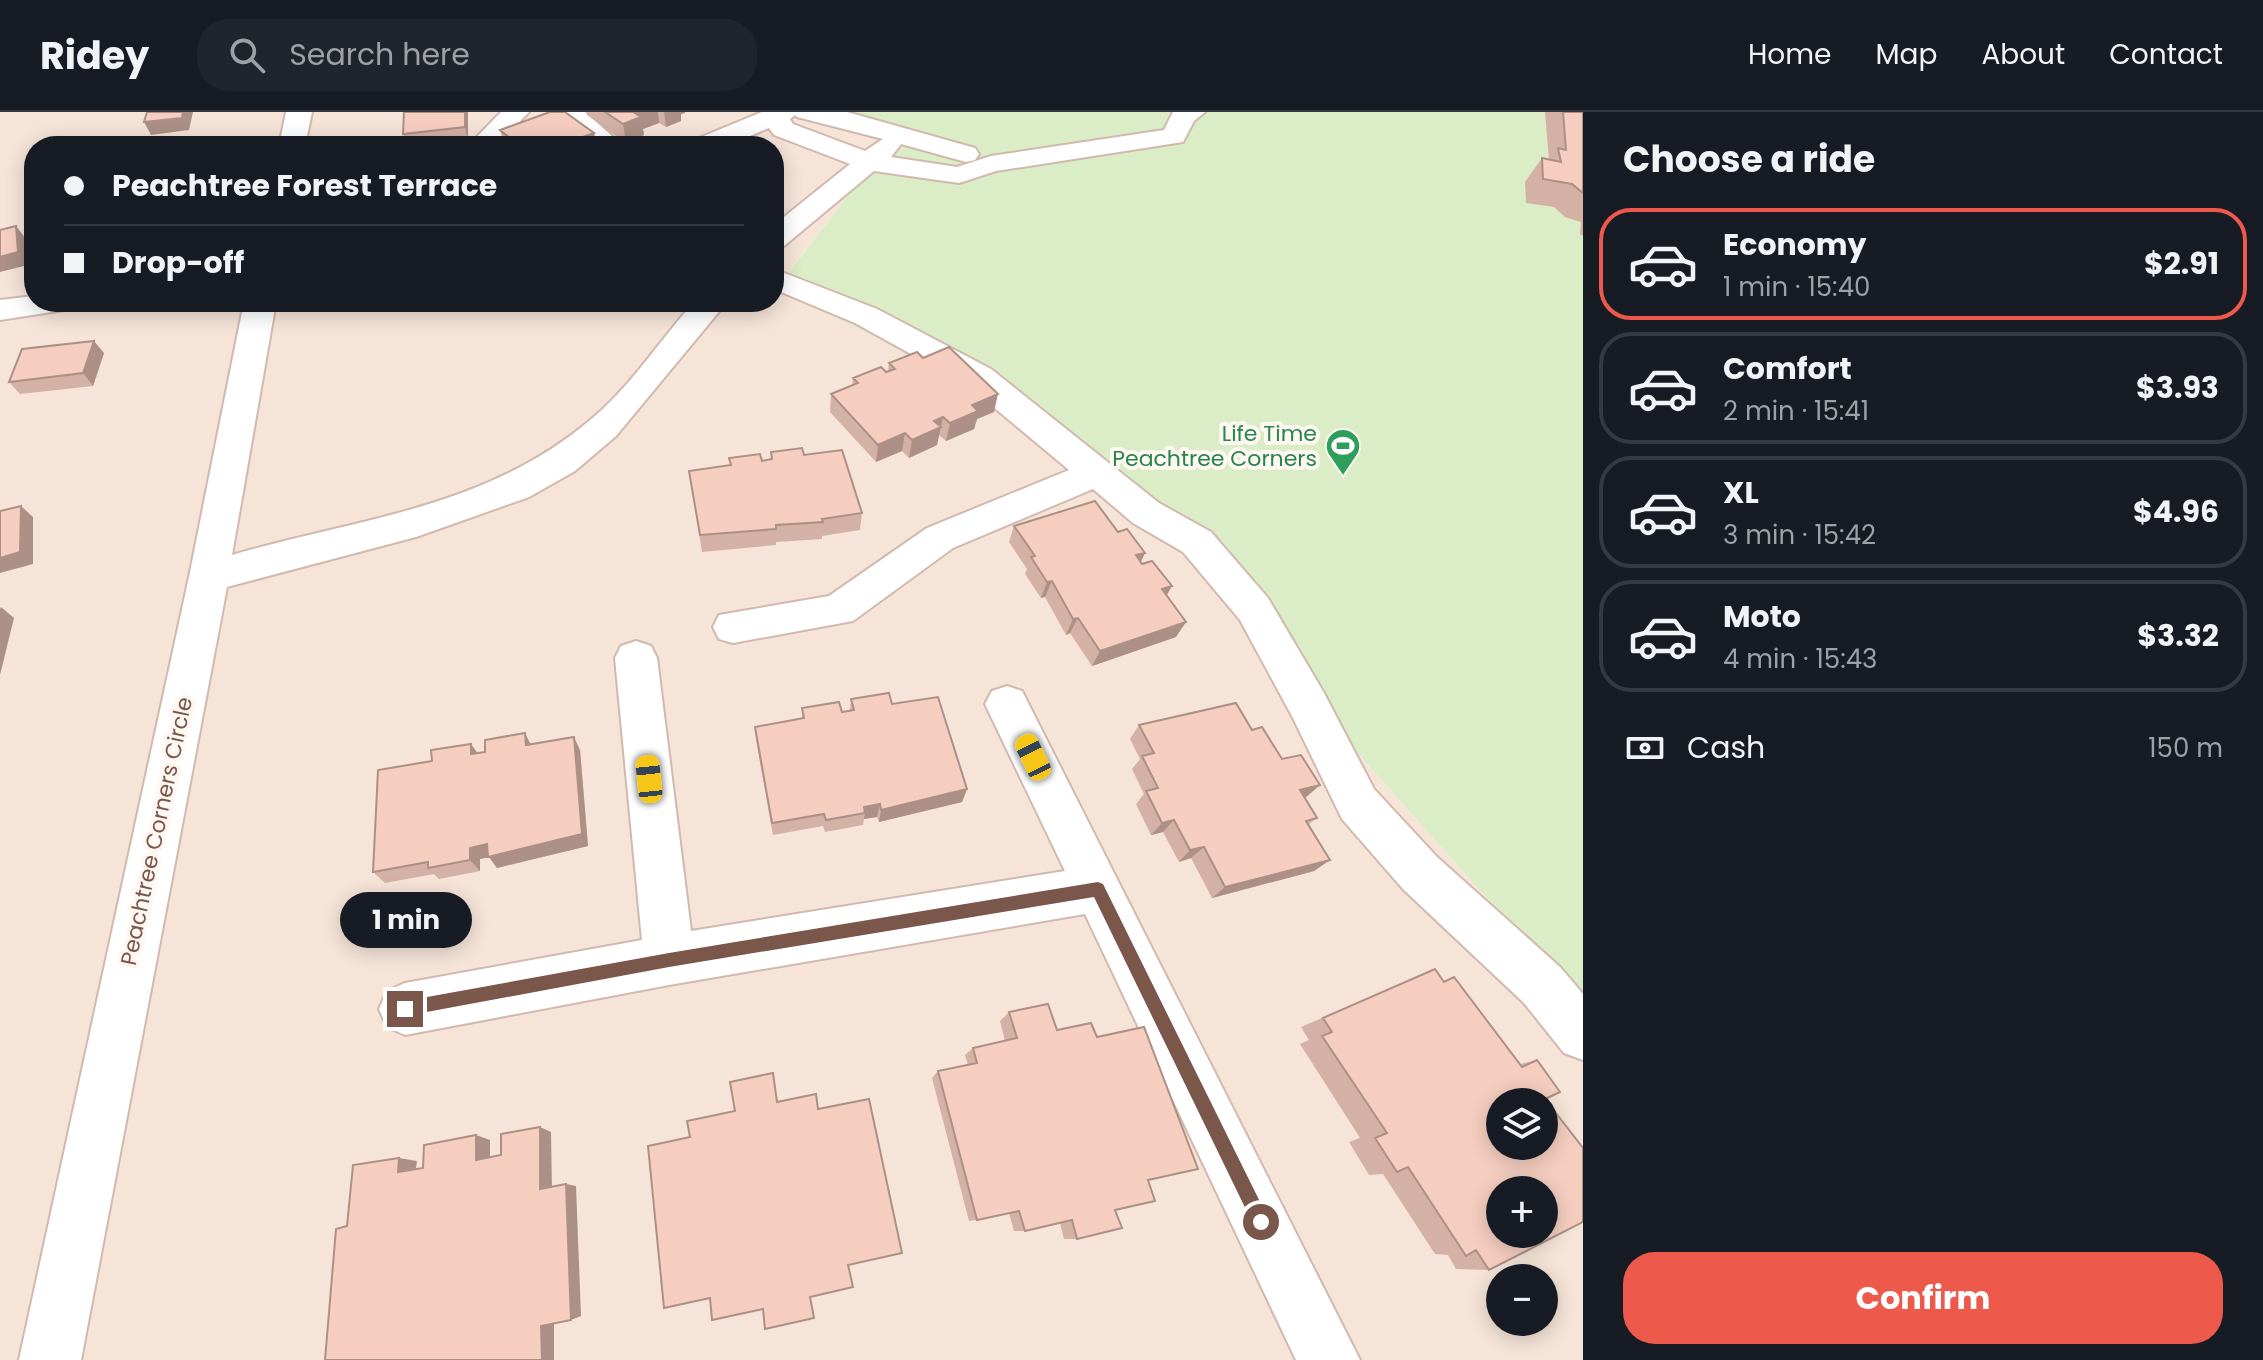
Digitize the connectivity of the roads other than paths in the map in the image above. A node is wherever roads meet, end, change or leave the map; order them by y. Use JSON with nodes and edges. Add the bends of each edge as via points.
{"nodes":[{"id":1,"x":299,"y":112,"type":"edge"},
{"id":2,"x":516,"y":112,"type":"edge"},
{"id":3,"x":569,"y":112,"type":"edge"},
{"id":4,"x":806,"y":112,"type":"edge"},
{"id":5,"x":1192,"y":112,"type":"edge"},
{"id":6,"x":779,"y":114,"type":"edge"},
{"id":7,"x":908,"y":123,"type":"edge"},
{"id":8,"x":294,"y":136,"type":"edge"},
{"id":9,"x":491,"y":136,"type":"edge"},
{"id":10,"x":598,"y":136,"type":"edge"},
{"id":11,"x":727,"y":136,"type":"edge"},
{"id":12,"x":869,"y":162,"type":"junction"},
{"id":13,"x":991,"y":164,"type":"junction"},
{"id":14,"x":784,"y":232,"type":"edge"},
{"id":15,"x":784,"y":282,"type":"edge"},
{"id":16,"x":24,"y":307,"type":"edge"},
{"id":17,"x":0,"y":310,"type":"edge"},
{"id":18,"x":258,"y":312,"type":"edge"},
{"id":19,"x":703,"y":312,"type":"edge"},
{"id":20,"x":1099,"y":472,"type":"junction"},
{"id":21,"x":209,"y":577,"type":"junction"},
{"id":22,"x":733,"y":627,"type":"dead end"},
{"id":23,"x":636,"y":658,"type":"dead end"},
{"id":24,"x":1007,"y":704,"type":"dead end"},
{"id":25,"x":1098,"y":889,"type":"junction"},
{"id":26,"x":669,"y":960,"type":"junction"},
{"id":27,"x":405,"y":1009,"type":"dead end"},
{"id":28,"x":1583,"y":1034,"type":"edge"},
{"id":29,"x":50,"y":1360,"type":"edge"},
{"id":30,"x":1329,"y":1360,"type":"edge"}],
"edges":[{"from":1,"to":8,"type":"street"},
{"from":2,"to":9,"type":"street"},
{"from":3,"to":10,"type":"street"},
{"from":4,"to":7,"type":"street"},
{"from":5,"to":13,"type":"street","via":[[1183,116],[1174,136]]},
{"from":6,"to":11,"type":"street"},
{"from":6,"to":12,"type":"street","via":[[783,129]]},
{"from":7,"to":12,"type":"street"},
{"from":7,"to":13,"type":"street"},
{"from":12,"to":13,"type":"street","via":[[959,175]]},
{"from":12,"to":14,"type":"street"},
{"from":15,"to":20,"type":"street","via":[[866,316],[979,377]]},
{"from":16,"to":17,"type":"street"},
{"from":18,"to":21,"type":"street","name":"Peachtree Corners Circle"},
{"from":19,"to":21,"type":"street","via":[[604,428],[545,474],[459,512]]},
{"from":20,"to":22,"type":"street","via":[[940,538],[839,610]]},
{"from":20,"to":28,"type":"street","via":[[1146,513],[1197,542],[1254,609],[1358,804],[1420,873],[1542,985]]},
{"from":21,"to":29,"type":"street","name":"Peachtree Corners Circle"},
{"from":23,"to":26,"type":"street"},
{"from":24,"to":25,"type":"street"},
{"from":25,"to":26,"type":"street"},
{"from":25,"to":30,"type":"street"},
{"from":26,"to":27,"type":"street"}]}
